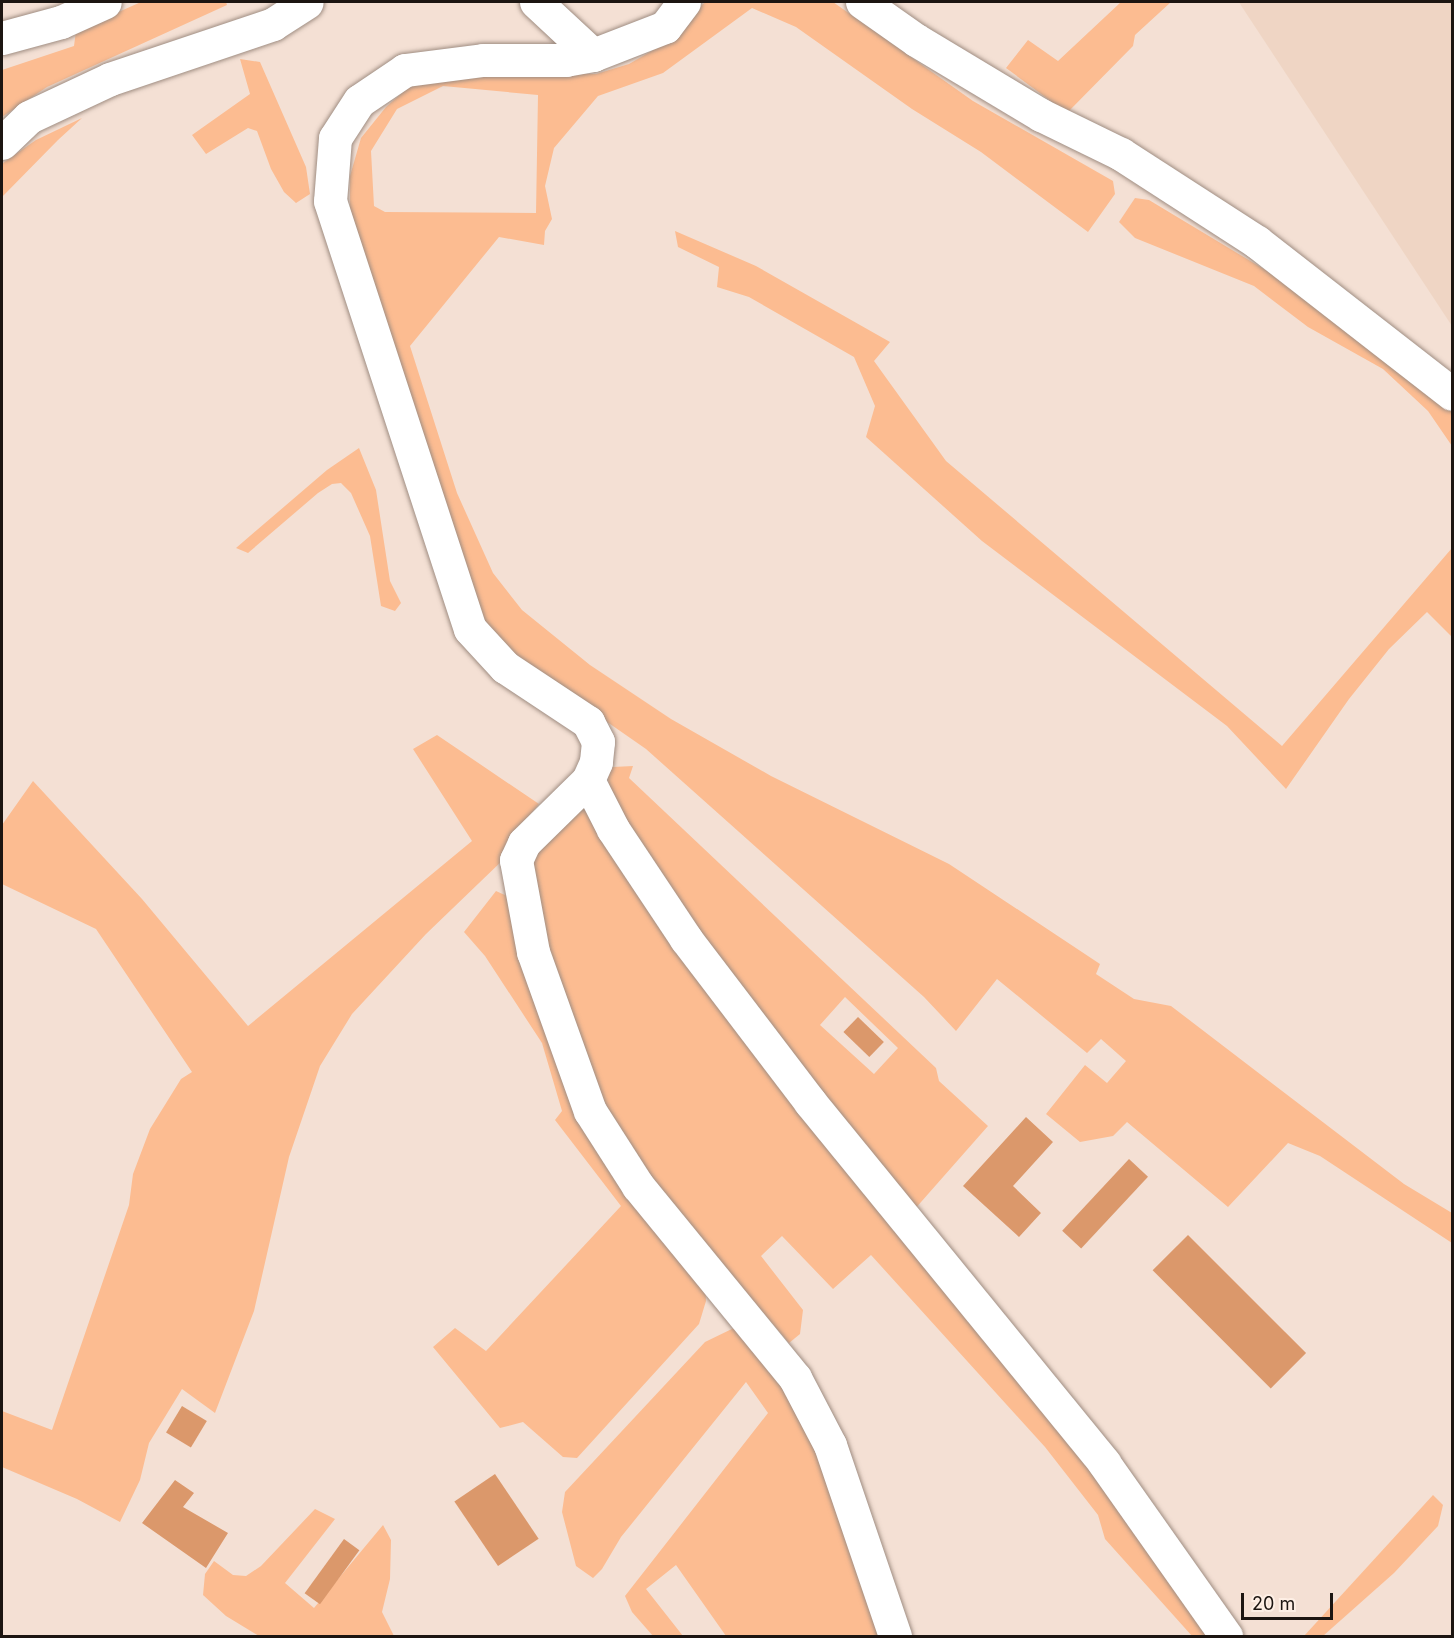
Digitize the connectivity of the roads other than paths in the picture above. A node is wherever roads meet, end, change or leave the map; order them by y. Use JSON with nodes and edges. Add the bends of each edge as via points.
{"nodes":[{"id":1,"x":105,"y":2,"type":"edge"},
{"id":2,"x":308,"y":2,"type":"edge"},
{"id":3,"x":536,"y":2,"type":"edge"},
{"id":4,"x":684,"y":2,"type":"edge"},
{"id":5,"x":862,"y":2,"type":"edge"},
{"id":6,"x":2,"y":38,"type":"edge"},
{"id":7,"x":593,"y":55,"type":"junction"},
{"id":8,"x":2,"y":143,"type":"edge"},
{"id":9,"x":1452,"y":394,"type":"edge"},
{"id":10,"x":588,"y":780,"type":"junction"},
{"id":11,"x":895,"y":1636,"type":"edge"},
{"id":12,"x":1227,"y":1636,"type":"edge"}],
"edges":[{"from":1,"to":6,"type":"street","via":[[60,22]]},
{"from":2,"to":8,"type":"street","via":[[273,24],[110,79],[29,117]]},
{"from":3,"to":7,"type":"street"},
{"from":4,"to":7,"type":"street","via":[[665,27]]},
{"from":5,"to":9,"type":"street","via":[[916,40],[1041,115],[1121,154],[1257,242]]},
{"from":7,"to":10,"type":"street","via":[[566,60],[483,60],[405,70],[359,100],[335,138],[330,201],[470,629],[505,667],[588,722],[598,742],[596,762]]},
{"from":10,"to":11,"type":"street","via":[[524,843],[516,860],[533,952],[590,1111],[638,1186],[795,1378],[830,1445]]},
{"from":10,"to":12,"type":"street","via":[[613,829],[686,939],[810,1102],[1104,1463]]}]}
